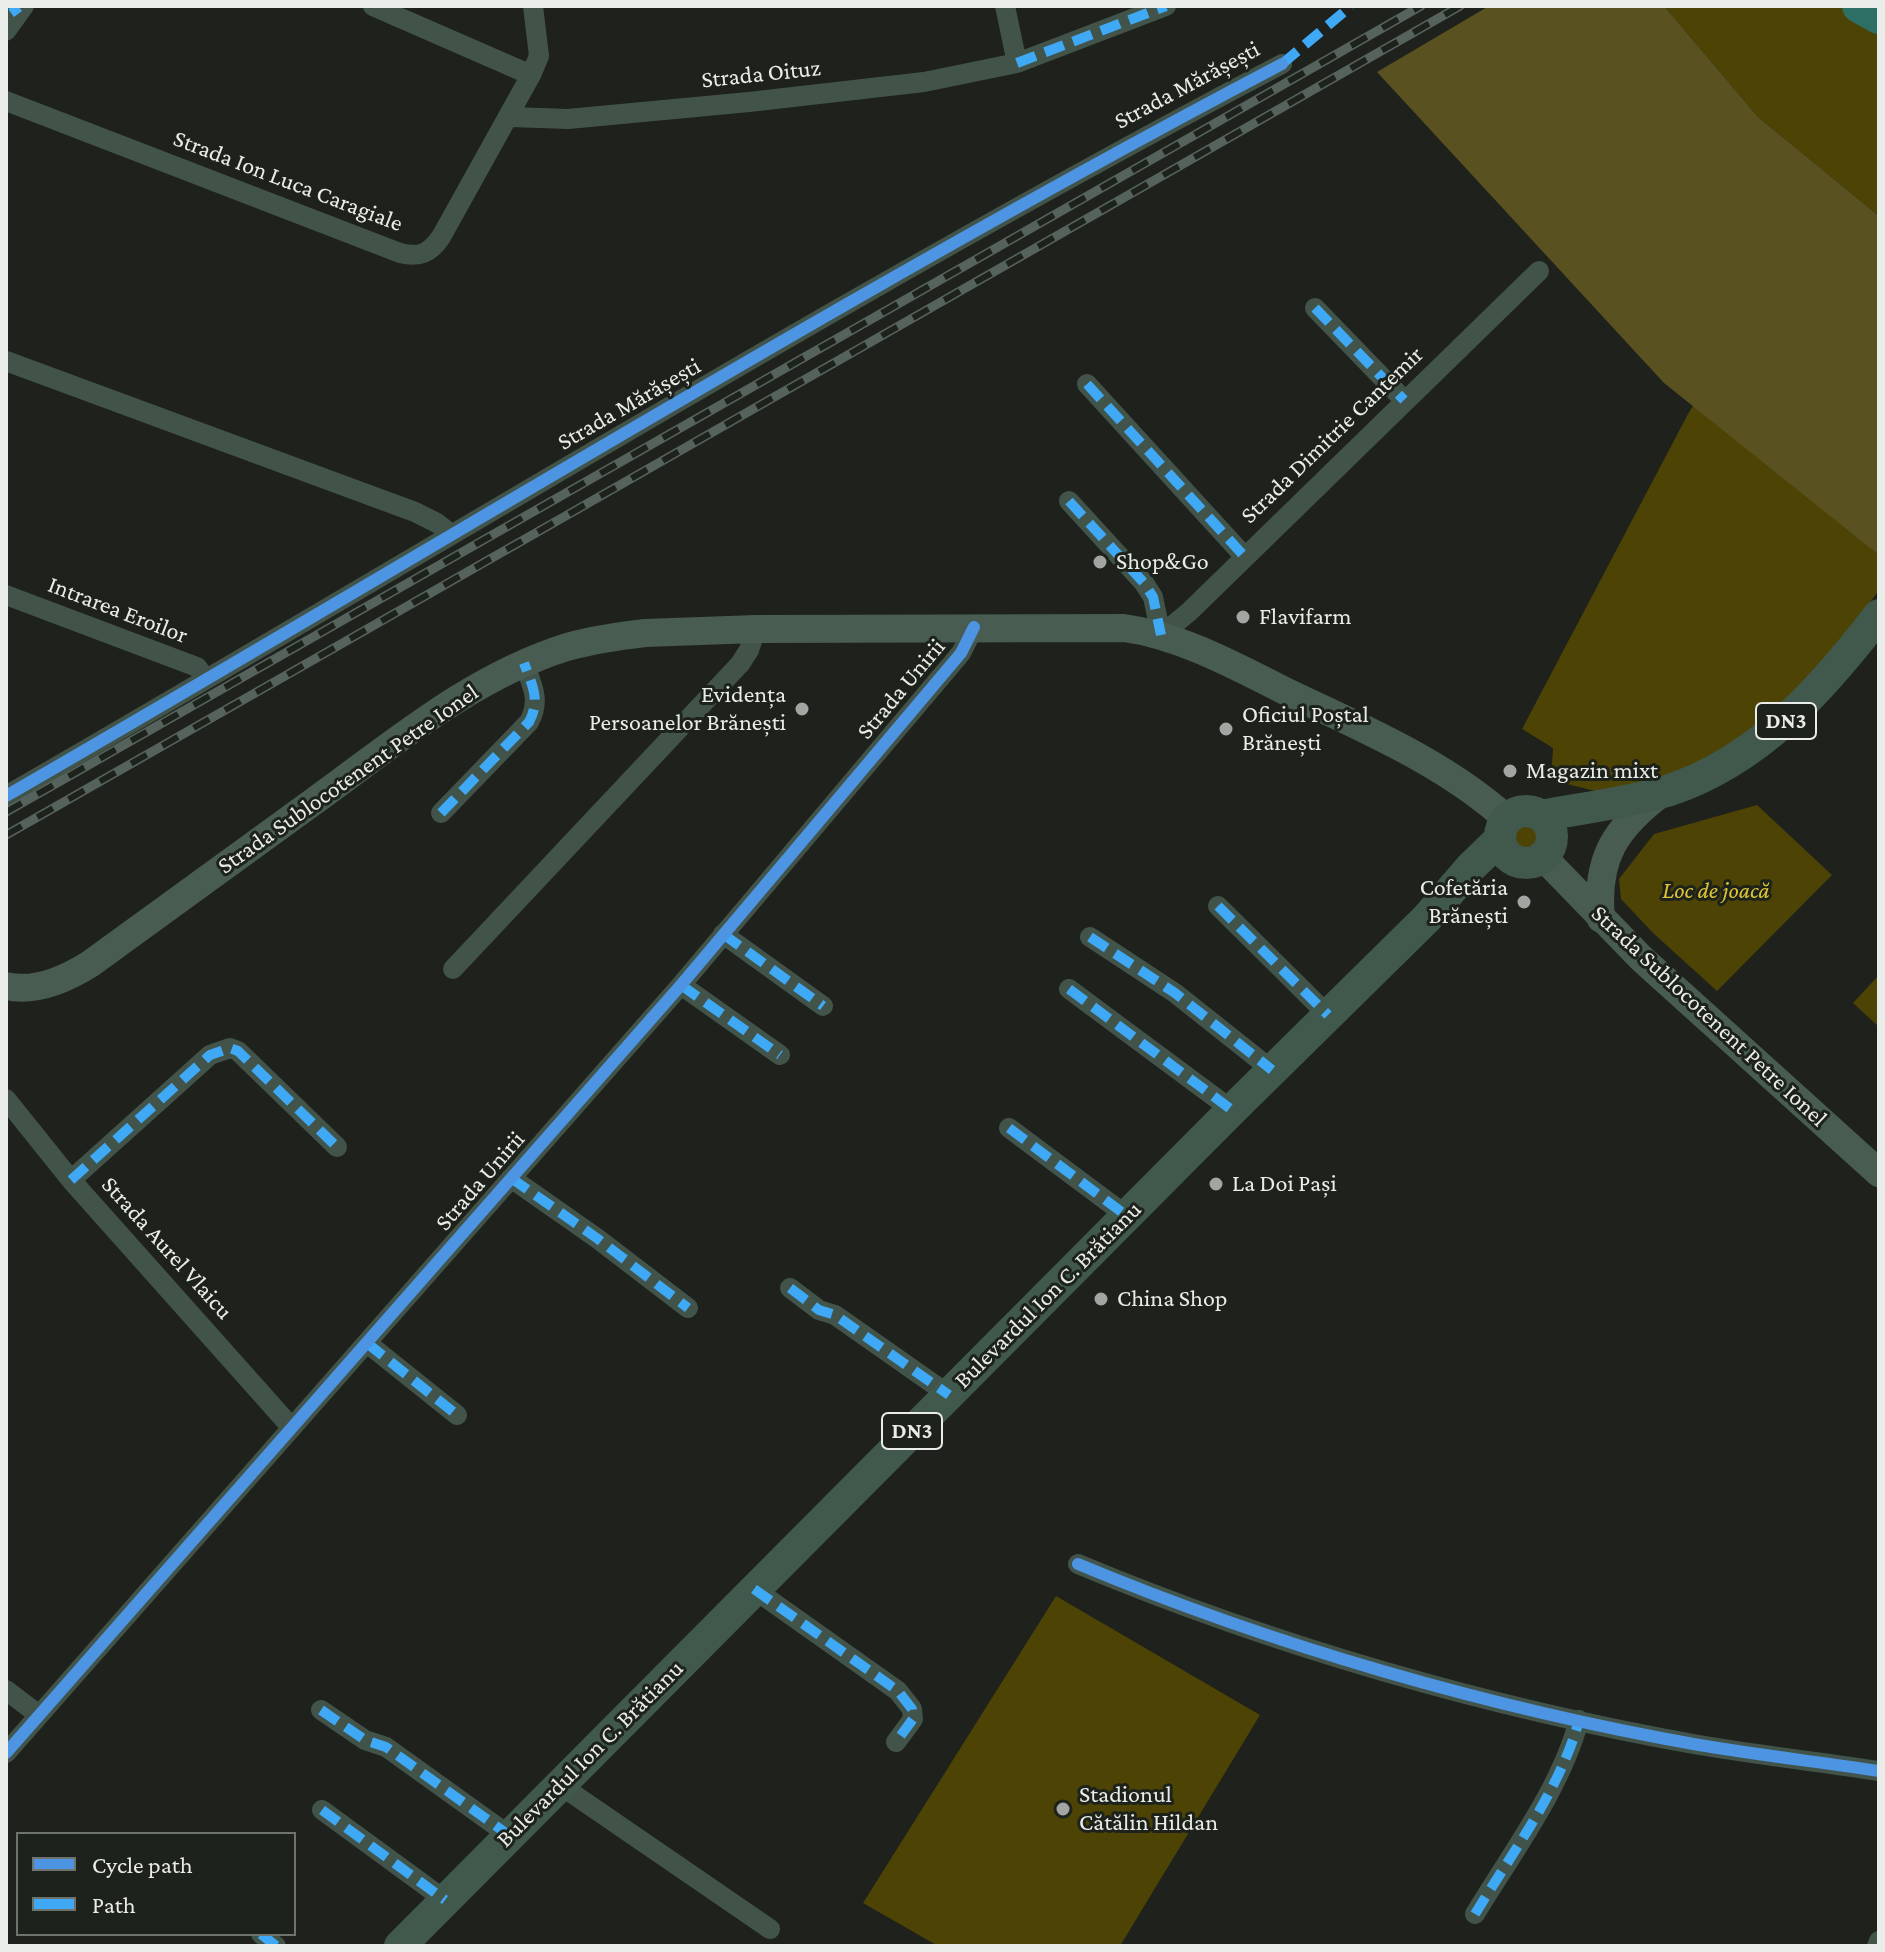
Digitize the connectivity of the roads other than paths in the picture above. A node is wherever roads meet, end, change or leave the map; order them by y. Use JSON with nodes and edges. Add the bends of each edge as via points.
{"nodes":[{"id":1,"x":373,"y":6,"type":"edge"},
{"id":2,"x":533,"y":6,"type":"edge"},
{"id":3,"x":1005,"y":6,"type":"edge"},
{"id":4,"x":1166,"y":6,"type":"edge"},
{"id":5,"x":1017,"y":63,"type":"junction"},
{"id":6,"x":1282,"y":64,"type":"dead end"},
{"id":7,"x":531,"y":75,"type":"junction"},
{"id":8,"x":6,"y":101,"type":"edge"},
{"id":9,"x":510,"y":117,"type":"junction"},
{"id":10,"x":1539,"y":271,"type":"dead end"},
{"id":11,"x":1315,"y":308,"type":"dead end"},
{"id":12,"x":6,"y":361,"type":"edge"},
{"id":13,"x":1087,"y":384,"type":"dead end"},
{"id":14,"x":1404,"y":400,"type":"junction"},
{"id":15,"x":1069,"y":501,"type":"dead end"},
{"id":16,"x":451,"y":534,"type":"junction"},
{"id":17,"x":1245,"y":557,"type":"junction"},
{"id":18,"x":6,"y":595,"type":"edge"},
{"id":19,"x":1879,"y":615,"type":"edge"},
{"id":20,"x":974,"y":627,"type":"junction"},
{"id":21,"x":756,"y":629,"type":"junction"},
{"id":22,"x":1161,"y":635,"type":"junction"},
{"id":23,"x":524,"y":663,"type":"junction"},
{"id":24,"x":206,"y":679,"type":"junction"},
{"id":25,"x":1664,"y":792,"type":"junction"},
{"id":26,"x":6,"y":796,"type":"edge"},
{"id":27,"x":441,"y":813,"type":"dead end"},
{"id":28,"x":1526,"y":839,"type":"junction"},
{"id":29,"x":1218,"y":906,"type":"dead end"},
{"id":30,"x":1601,"y":919,"type":"junction"},
{"id":31,"x":723,"y":934,"type":"junction"},
{"id":32,"x":1090,"y":937,"type":"dead end"},
{"id":33,"x":453,"y":969,"type":"dead end"},
{"id":34,"x":681,"y":985,"type":"junction"},
{"id":35,"x":8,"y":988,"type":"edge"},
{"id":36,"x":1069,"y":989,"type":"dead end"},
{"id":37,"x":823,"y":1006,"type":"dead end"},
{"id":38,"x":1328,"y":1015,"type":"junction"},
{"id":39,"x":780,"y":1055,"type":"dead end"},
{"id":40,"x":1272,"y":1070,"type":"junction"},
{"id":41,"x":6,"y":1099,"type":"edge"},
{"id":42,"x":1232,"y":1110,"type":"junction"},
{"id":43,"x":1009,"y":1128,"type":"dead end"},
{"id":44,"x":337,"y":1147,"type":"dead end"},
{"id":45,"x":1879,"y":1173,"type":"edge"},
{"id":46,"x":511,"y":1178,"type":"junction"},
{"id":47,"x":71,"y":1180,"type":"junction"},
{"id":48,"x":1127,"y":1216,"type":"junction"},
{"id":49,"x":790,"y":1288,"type":"dead end"},
{"id":50,"x":688,"y":1308,"type":"dead end"},
{"id":51,"x":367,"y":1343,"type":"junction"},
{"id":52,"x":949,"y":1395,"type":"junction"},
{"id":53,"x":457,"y":1415,"type":"dead end"},
{"id":54,"x":292,"y":1428,"type":"junction"},
{"id":55,"x":1078,"y":1564,"type":"dead end"},
{"id":56,"x":754,"y":1589,"type":"junction"},
{"id":57,"x":6,"y":1690,"type":"edge"},
{"id":58,"x":321,"y":1710,"type":"dead end"},
{"id":59,"x":39,"y":1715,"type":"junction"},
{"id":60,"x":1579,"y":1720,"type":"junction"},
{"id":61,"x":896,"y":1742,"type":"dead end"},
{"id":62,"x":6,"y":1753,"type":"edge"},
{"id":63,"x":1879,"y":1771,"type":"edge"},
{"id":64,"x":560,"y":1785,"type":"junction"},
{"id":65,"x":322,"y":1810,"type":"dead end"},
{"id":66,"x":510,"y":1836,"type":"junction"},
{"id":67,"x":445,"y":1900,"type":"junction"},
{"id":68,"x":1475,"y":1914,"type":"dead end"},
{"id":69,"x":770,"y":1929,"type":"dead end"},
{"id":70,"x":400,"y":1946,"type":"edge"}],
"edges":[{"from":1,"to":7,"type":"street"},
{"from":2,"to":7,"type":"street","name":"Strada Ion Luca Caragiale","via":[[539,56]]},
{"from":3,"to":5,"type":"street"},
{"from":4,"to":5,"type":"street","name":"Strada Oituz"},
{"from":5,"to":9,"type":"street","name":"Strada Oituz","via":[[924,82],[749,102],[568,119]]},
{"from":6,"to":16,"type":"street","name":"Strada Mărășești","via":[[1023,203]]},
{"from":7,"to":9,"type":"street","name":"Strada Ion Luca Caragiale"},
{"from":8,"to":9,"type":"street","name":"Strada Ion Luca Caragiale","via":[[412,256],[434,248]]},
{"from":10,"to":14,"type":"street","name":"Strada Dimitrie Cantemir"},
{"from":11,"to":14,"type":"street"},
{"from":12,"to":16,"type":"street","via":[[415,512]]},
{"from":13,"to":17,"type":"street"},
{"from":14,"to":17,"type":"street","name":"Strada Dimitrie Cantemir"},
{"from":15,"to":22,"type":"street","via":[[1144,583],[1153,597]]},
{"from":16,"to":24,"type":"street","name":"Strada Mărășești"},
{"from":17,"to":22,"type":"street","name":"Strada Dimitrie Cantemir"},
{"from":18,"to":24,"type":"street","name":"Intrarea Eroilor","via":[[197,667]]},
{"from":19,"to":25,"type":"main road","name":"Bulevardul Ion C. Brătianu","number":"DN3","via":[[1817,691],[1764,739]]},
{"from":20,"to":21,"type":"main road","name":"Strada Sublocotenent Petre Ionel"},
{"from":20,"to":22,"type":"main road","name":"Strada Sublocotenent Petre Ionel","via":[[1124,628]]},
{"from":20,"to":31,"type":"street","name":"Strada Unirii","via":[[961,653]]},
{"from":21,"to":23,"type":"main road","name":"Strada Sublocotenent Petre Ionel","via":[[606,638]]},
{"from":21,"to":33,"type":"street","via":[[740,664]]},
{"from":22,"to":28,"type":"main road","name":"Strada Sublocotenent Petre Ionel","via":[[1250,674],[1465,784]]},
{"from":23,"to":27,"type":"street","via":[[536,710]]},
{"from":23,"to":35,"type":"main road","name":"Strada Sublocotenent Petre Ionel","via":[[438,712],[90,964],[45,984]]},
{"from":24,"to":26,"type":"street","name":"Strada Mărășești"},
{"from":25,"to":28,"type":"main road","name":"Bulevardul Ion C. Brătianu","number":"DN3","via":[[1618,817]]},
{"from":25,"to":30,"type":"main road","via":[[1630,820],[1607,855],[1601,871]]},
{"from":28,"to":30,"type":"main road","name":"Strada Sublocotenent Petre Ionel"},
{"from":28,"to":38,"type":"main road","name":"Bulevardul Ion C. Brătianu","number":"DN3","via":[[1471,867]]},
{"from":29,"to":38,"type":"street"},
{"from":30,"to":45,"type":"main road","name":"Strada Sublocotenent Petre Ionel"},
{"from":31,"to":34,"type":"street","name":"Strada Unirii"},
{"from":31,"to":37,"type":"street"},
{"from":32,"to":40,"type":"street","via":[[1175,993]]},
{"from":34,"to":39,"type":"street"},
{"from":34,"to":46,"type":"street","name":"Strada Unirii"},
{"from":36,"to":42,"type":"street"},
{"from":38,"to":40,"type":"main road","name":"Bulevardul Ion C. Brătianu","number":"DN3"},
{"from":40,"to":42,"type":"main road","name":"Bulevardul Ion C. Brătianu","number":"DN3"},
{"from":41,"to":47,"type":"street","name":"Strada Aurel Vlaicu"},
{"from":42,"to":48,"type":"main road","name":"Bulevardul Ion C. Brătianu","number":"DN3"},
{"from":43,"to":48,"type":"street"},
{"from":44,"to":47,"type":"street","via":[[230,1048],[210,1055]]},
{"from":46,"to":50,"type":"street"},
{"from":46,"to":51,"type":"street","name":"Strada Unirii"},
{"from":47,"to":54,"type":"street","name":"Strada Aurel Vlaicu"},
{"from":48,"to":52,"type":"main road","name":"Bulevardul Ion C. Brătianu","number":"DN3"},
{"from":49,"to":52,"type":"street"},
{"from":51,"to":53,"type":"street"},
{"from":51,"to":54,"type":"street","name":"Strada Unirii"},
{"from":52,"to":56,"type":"main road","name":"Bulevardul Ion C. Brătianu","number":"DN3"},
{"from":54,"to":59,"type":"street","name":"Strada Unirii"},
{"from":55,"to":60,"type":"street","via":[[1213,1618],[1447,1688]]},
{"from":56,"to":61,"type":"street","via":[[898,1691],[913,1719]]},
{"from":56,"to":64,"type":"main road","name":"Bulevardul Ion C. Brătianu","number":"DN3"},
{"from":57,"to":59,"type":"street"},
{"from":58,"to":66,"type":"street","via":[[365,1740],[386,1747]]},
{"from":59,"to":62,"type":"street","name":"Strada Unirii"},
{"from":60,"to":63,"type":"street","via":[[1700,1745]]},
{"from":60,"to":68,"type":"street","via":[[1555,1782]]},
{"from":64,"to":66,"type":"main road","name":"Bulevardul Ion C. Brătianu","number":"DN3"},
{"from":64,"to":69,"type":"street"},
{"from":65,"to":67,"type":"street"},
{"from":66,"to":67,"type":"main road","name":"Bulevardul Ion C. Brătianu","number":"DN3"},
{"from":67,"to":70,"type":"main road","name":"Bulevardul Ion C. Brătianu","number":"DN3"}]}
